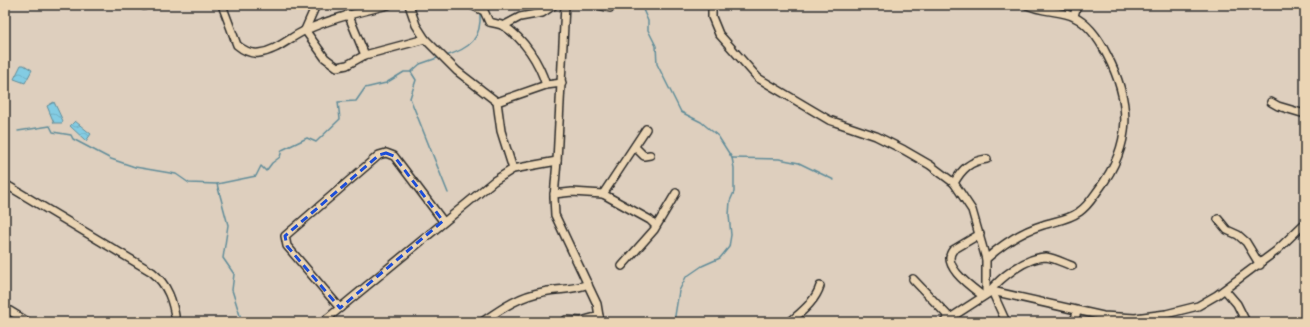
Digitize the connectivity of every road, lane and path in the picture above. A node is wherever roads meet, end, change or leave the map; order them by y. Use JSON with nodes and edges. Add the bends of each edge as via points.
{"nodes":[{"id":1,"x":222,"y":5,"type":"edge"},
{"id":2,"x":316,"y":5,"type":"edge"},
{"id":3,"x":388,"y":5,"type":"edge"},
{"id":4,"x":409,"y":5,"type":"edge"},
{"id":5,"x":471,"y":5,"type":"edge"},
{"id":6,"x":554,"y":5,"type":"edge"},
{"id":7,"x":565,"y":5,"type":"edge"},
{"id":8,"x":598,"y":5,"type":"edge"},
{"id":9,"x":712,"y":5,"type":"edge"},
{"id":10,"x":1027,"y":5,"type":"edge"},
{"id":11,"x":1077,"y":5,"type":"edge"},
{"id":12,"x":610,"y":8,"type":"dead end"},
{"id":13,"x":348,"y":14,"type":"junction"},
{"id":14,"x":1074,"y":16,"type":"junction"},
{"id":15,"x":503,"y":26,"type":"junction"},
{"id":16,"x":305,"y":30,"type":"junction"},
{"id":17,"x":424,"y":39,"type":"junction"},
{"id":18,"x":365,"y":55,"type":"junction"},
{"id":19,"x":562,"y":83,"type":"junction"},
{"id":20,"x":546,"y":84,"type":"junction"},
{"id":21,"x":497,"y":102,"type":"junction"},
{"id":22,"x":1271,"y":102,"type":"dead end"},
{"id":23,"x":1305,"y":114,"type":"edge"},
{"id":24,"x":646,"y":129,"type":"dead end"},
{"id":25,"x":635,"y":147,"type":"junction"},
{"id":26,"x":650,"y":155,"type":"dead end"},
{"id":27,"x":987,"y":159,"type":"dead end"},
{"id":28,"x":557,"y":161,"type":"junction"},
{"id":29,"x":513,"y":169,"type":"junction"},
{"id":30,"x":954,"y":183,"type":"junction"},
{"id":31,"x":5,"y":184,"type":"edge"},
{"id":32,"x":676,"y":193,"type":"dead end"},
{"id":33,"x":554,"y":194,"type":"junction"},
{"id":34,"x":604,"y":194,"type":"junction"},
{"id":35,"x":1218,"y":219,"type":"dead end"},
{"id":36,"x":443,"y":221,"type":"junction"},
{"id":37,"x":1305,"y":223,"type":"edge"},
{"id":38,"x":655,"y":225,"type":"junction"},
{"id":39,"x":980,"y":234,"type":"junction"},
{"id":40,"x":986,"y":259,"type":"junction"},
{"id":41,"x":1260,"y":265,"type":"junction"},
{"id":42,"x":622,"y":266,"type":"dead end"},
{"id":43,"x":1072,"y":266,"type":"dead end"},
{"id":44,"x":914,"y":278,"type":"dead end"},
{"id":45,"x":588,"y":284,"type":"junction"},
{"id":46,"x":820,"y":286,"type":"dead end"},
{"id":47,"x":1225,"y":290,"type":"junction"},
{"id":48,"x":987,"y":293,"type":"junction"},
{"id":49,"x":5,"y":308,"type":"edge"},
{"id":50,"x":340,"y":308,"type":"junction"},
{"id":51,"x":1077,"y":312,"type":"junction"},
{"id":52,"x":599,"y":319,"type":"edge"},
{"id":53,"x":566,"y":320,"type":"dead end"},
{"id":54,"x":947,"y":320,"type":"edge"},
{"id":55,"x":1136,"y":320,"type":"edge"},
{"id":56,"x":28,"y":322,"type":"edge"},
{"id":57,"x":176,"y":322,"type":"edge"},
{"id":58,"x":323,"y":322,"type":"edge"},
{"id":59,"x":482,"y":322,"type":"edge"},
{"id":60,"x":790,"y":322,"type":"edge"},
{"id":61,"x":1006,"y":322,"type":"edge"},
{"id":62,"x":1074,"y":322,"type":"edge"},
{"id":63,"x":1246,"y":322,"type":"edge"}],
"edges":[{"from":1,"to":16,"type":"street","via":[[237,45],[250,53],[270,50]]},
{"from":2,"to":16,"type":"street"},
{"from":3,"to":13,"type":"street"},
{"from":4,"to":17,"type":"street"},
{"from":5,"to":15,"type":"street","via":[[484,11],[488,22]]},
{"from":6,"to":15,"type":"street","via":[[542,13],[520,17]]},
{"from":7,"to":19,"type":"street"},
{"from":8,"to":12,"type":"street"},
{"from":9,"to":30,"type":"street","via":[[712,17],[719,34],[758,78],[829,120],[876,136],[904,150]]},
{"from":10,"to":14,"type":"street"},
{"from":11,"to":14,"type":"street"},
{"from":13,"to":16,"type":"street"},
{"from":13,"to":18,"type":"street"},
{"from":14,"to":40,"type":"street","via":[[1091,31],[1118,75],[1124,103],[1123,146],[1104,182],[1080,212],[1029,230],[1001,246]]},
{"from":15,"to":20,"type":"street","via":[[531,54],[540,67]]},
{"from":16,"to":18,"type":"street","via":[[325,58],[337,67],[347,65]]},
{"from":17,"to":18,"type":"street"},
{"from":17,"to":21,"type":"street","via":[[458,71]]},
{"from":19,"to":20,"type":"street"},
{"from":19,"to":28,"type":"street"},
{"from":20,"to":21,"type":"street"},
{"from":21,"to":29,"type":"street","via":[[501,131]]},
{"from":22,"to":23,"type":"street"},
{"from":24,"to":25,"type":"street"},
{"from":25,"to":26,"type":"street","via":[[644,156]]},
{"from":25,"to":34,"type":"street"},
{"from":27,"to":30,"type":"street","via":[[971,163]]},
{"from":28,"to":29,"type":"street"},
{"from":28,"to":33,"type":"street"},
{"from":29,"to":36,"type":"street"},
{"from":30,"to":39,"type":"street","via":[[972,210]]},
{"from":31,"to":57,"type":"street","via":[[152,272],[164,282],[169,292]]},
{"from":32,"to":38,"type":"street"},
{"from":33,"to":34,"type":"street"},
{"from":33,"to":45,"type":"street","via":[[555,215]]},
{"from":34,"to":38,"type":"street"},
{"from":35,"to":41,"type":"street","via":[[1229,232],[1246,242]]},
{"from":36,"to":50,"type":"street"},
{"from":36,"to":50,"type":"street","via":[[394,156],[386,153],[379,155],[285,236],[288,246]]},
{"from":37,"to":41,"type":"street"},
{"from":38,"to":42,"type":"street","via":[[654,230]]},
{"from":39,"to":40,"type":"street"},
{"from":39,"to":48,"type":"street","via":[[952,250],[950,259],[954,271]]},
{"from":40,"to":48,"type":"street"},
{"from":41,"to":47,"type":"street"},
{"from":43,"to":48,"type":"street","via":[[1046,257],[1038,258],[1003,277]]},
{"from":44,"to":54,"type":"street"},
{"from":45,"to":52,"type":"street","via":[[597,304]]},
{"from":45,"to":59,"type":"street","via":[[576,290],[551,290],[526,296]]},
{"from":46,"to":60,"type":"street","via":[[808,306]]},
{"from":47,"to":55,"type":"street","via":[[1198,306]]},
{"from":47,"to":63,"type":"street","via":[[1237,304]]},
{"from":48,"to":51,"type":"street"},
{"from":48,"to":54,"type":"street"},
{"from":48,"to":61,"type":"street"},
{"from":49,"to":56,"type":"street"},
{"from":50,"to":58,"type":"street"},
{"from":51,"to":55,"type":"street"},
{"from":51,"to":62,"type":"street"},
{"from":52,"to":53,"type":"street"}]}
